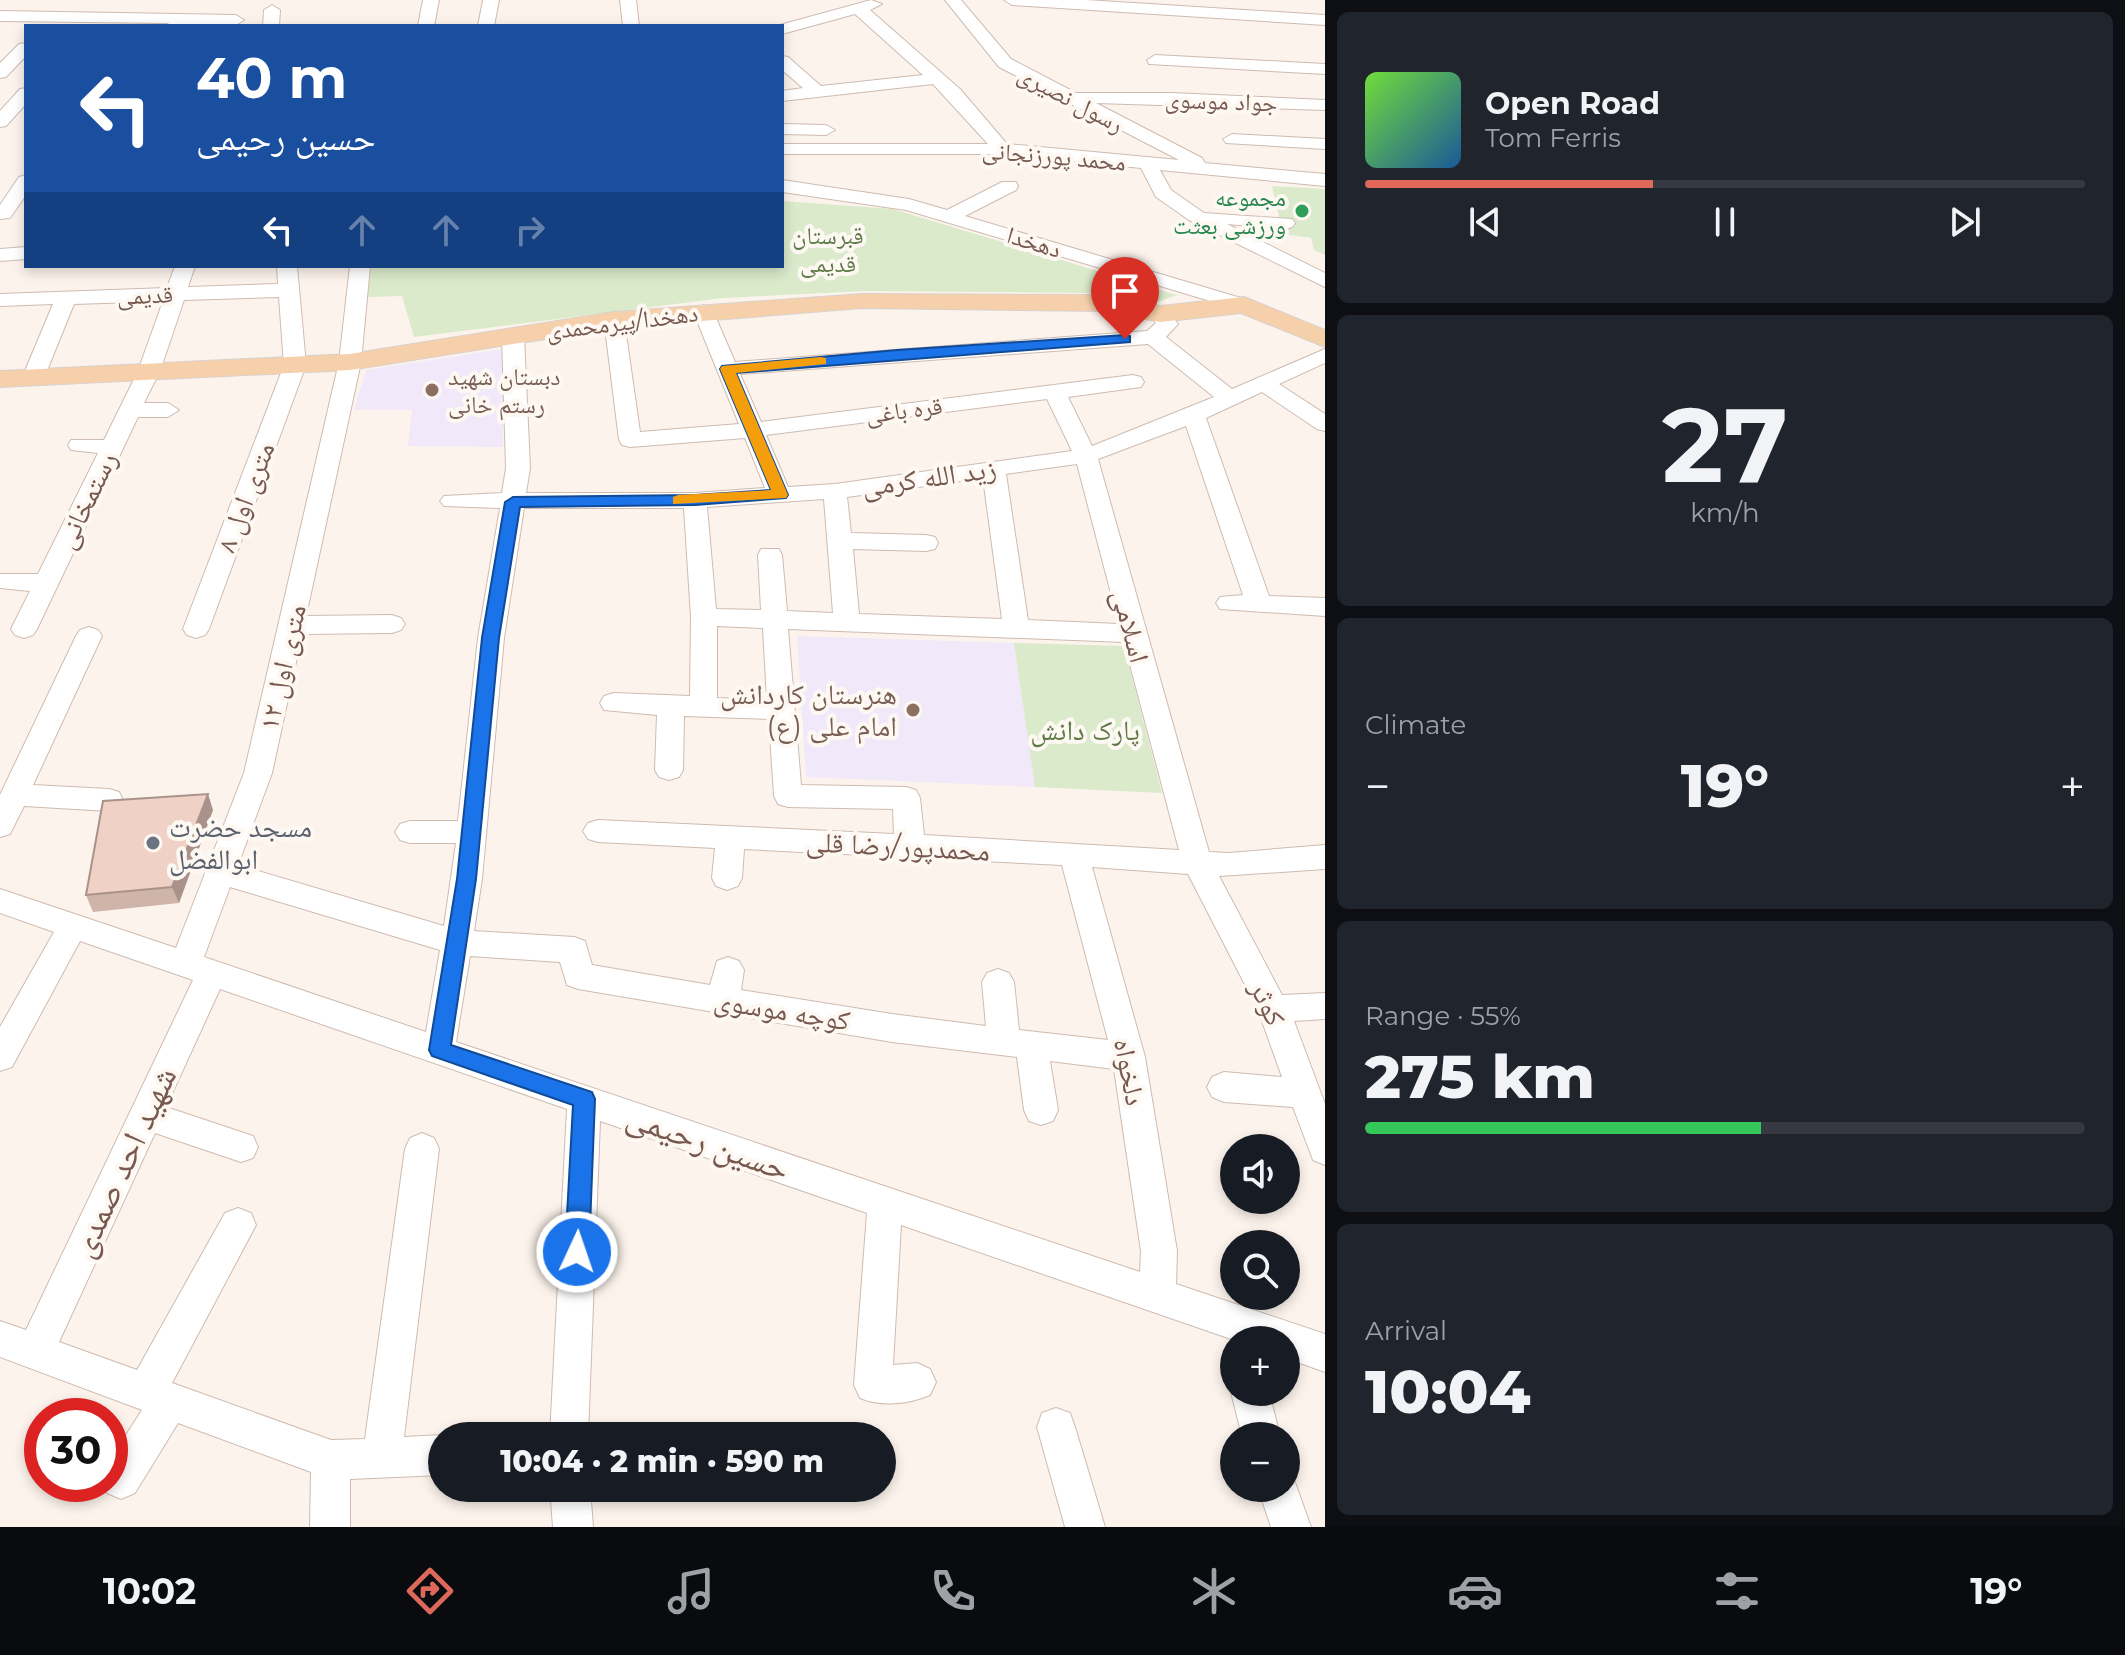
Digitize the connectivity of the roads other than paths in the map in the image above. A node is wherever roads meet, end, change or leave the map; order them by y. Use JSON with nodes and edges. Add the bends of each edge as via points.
{"nodes":[{"id":1,"x":169,"y":0,"type":"edge"},
{"id":2,"x":431,"y":0,"type":"edge"},
{"id":3,"x":491,"y":0,"type":"edge"},
{"id":4,"x":628,"y":0,"type":"edge"},
{"id":5,"x":879,"y":0,"type":"edge"},
{"id":6,"x":953,"y":0,"type":"edge"},
{"id":7,"x":1012,"y":0,"type":"edge"},
{"id":8,"x":1062,"y":1,"type":"edge"},
{"id":9,"x":1171,"y":5,"type":"edge"},
{"id":10,"x":858,"y":8,"type":"junction"},
{"id":11,"x":1270,"y":8,"type":"edge"},
{"id":12,"x":0,"y":16,"type":"edge"},
{"id":13,"x":236,"y":20,"type":"dead end"},
{"id":14,"x":1325,"y":20,"type":"edge"},
{"id":15,"x":174,"y":22,"type":"edge"},
{"id":16,"x":426,"y":24,"type":"edge"},
{"id":17,"x":486,"y":24,"type":"edge"},
{"id":18,"x":631,"y":24,"type":"edge"},
{"id":19,"x":784,"y":28,"type":"edge"},
{"id":20,"x":0,"y":46,"type":"edge"},
{"id":21,"x":24,"y":48,"type":"edge"},
{"id":22,"x":24,"y":49,"type":"edge"},
{"id":23,"x":1155,"y":60,"type":"dead end"},
{"id":24,"x":784,"y":63,"type":"edge"},
{"id":25,"x":1325,"y":69,"type":"edge"},
{"id":26,"x":0,"y":73,"type":"edge"},
{"id":27,"x":937,"y":78,"type":"junction"},
{"id":28,"x":817,"y":92,"type":"junction"},
{"id":29,"x":24,"y":95,"type":"edge"},
{"id":30,"x":784,"y":96,"type":"edge"},
{"id":31,"x":1068,"y":99,"type":"junction"},
{"id":32,"x":1325,"y":105,"type":"edge"},
{"id":33,"x":0,"y":122,"type":"edge"},
{"id":34,"x":784,"y":129,"type":"edge"},
{"id":35,"x":843,"y":130,"type":"dead end"},
{"id":36,"x":904,"y":130,"type":"dead end"},
{"id":37,"x":934,"y":131,"type":"dead end"},
{"id":38,"x":1232,"y":139,"type":"dead end"},
{"id":39,"x":1325,"y":144,"type":"edge"},
{"id":40,"x":784,"y":149,"type":"edge"},
{"id":41,"x":1002,"y":149,"type":"junction"},
{"id":42,"x":1148,"y":164,"type":"junction"},
{"id":43,"x":1211,"y":170,"type":"junction"},
{"id":44,"x":1325,"y":180,"type":"edge"},
{"id":45,"x":24,"y":184,"type":"edge"},
{"id":46,"x":784,"y":186,"type":"edge"},
{"id":47,"x":1009,"y":186,"type":"dead end"},
{"id":48,"x":1171,"y":199,"type":"junction"},
{"id":49,"x":24,"y":211,"type":"edge"},
{"id":50,"x":1144,"y":211,"type":"dead end"},
{"id":51,"x":2,"y":214,"type":"edge"},
{"id":52,"x":1196,"y":216,"type":"junction"},
{"id":53,"x":948,"y":217,"type":"junction"},
{"id":54,"x":1285,"y":223,"type":"dead end"},
{"id":55,"x":24,"y":253,"type":"edge"},
{"id":56,"x":0,"y":255,"type":"edge"},
{"id":57,"x":184,"y":268,"type":"edge"},
{"id":58,"x":287,"y":268,"type":"edge"},
{"id":59,"x":360,"y":268,"type":"edge"},
{"id":60,"x":1325,"y":281,"type":"edge"},
{"id":61,"x":291,"y":290,"type":"junction"},
{"id":62,"x":176,"y":294,"type":"junction"},
{"id":63,"x":66,"y":298,"type":"junction"},
{"id":64,"x":0,"y":300,"type":"edge"},
{"id":65,"x":1244,"y":305,"type":"junction"},
{"id":66,"x":703,"y":311,"type":"junction"},
{"id":67,"x":614,"y":320,"type":"junction"},
{"id":68,"x":1156,"y":326,"type":"junction"},
{"id":69,"x":513,"y":336,"type":"junction"},
{"id":70,"x":1325,"y":339,"type":"edge"},
{"id":71,"x":1325,"y":355,"type":"edge"},
{"id":72,"x":350,"y":362,"type":"junction"},
{"id":73,"x":295,"y":365,"type":"junction"},
{"id":74,"x":727,"y":369,"type":"junction"},
{"id":75,"x":149,"y":371,"type":"junction"},
{"id":76,"x":33,"y":378,"type":"junction"},
{"id":77,"x":1,"y":382,"type":"edge"},
{"id":78,"x":1133,"y":382,"type":"dead end"},
{"id":79,"x":1263,"y":383,"type":"junction"},
{"id":80,"x":1055,"y":393,"type":"junction"},
{"id":81,"x":1230,"y":399,"type":"junction"},
{"id":82,"x":130,"y":410,"type":"junction"},
{"id":83,"x":168,"y":410,"type":"dead end"},
{"id":84,"x":1194,"y":415,"type":"junction"},
{"id":85,"x":1325,"y":424,"type":"edge"},
{"id":86,"x":753,"y":430,"type":"junction"},
{"id":87,"x":79,"y":445,"type":"dead end"},
{"id":88,"x":112,"y":447,"type":"junction"},
{"id":89,"x":1086,"y":456,"type":"junction"},
{"id":90,"x":993,"y":468,"type":"junction"},
{"id":91,"x":835,"y":491,"type":"junction"},
{"id":92,"x":780,"y":495,"type":"junction"},
{"id":93,"x":695,"y":500,"type":"junction"},
{"id":94,"x":452,"y":501,"type":"dead end"},
{"id":95,"x":513,"y":502,"type":"junction"},
{"id":96,"x":840,"y":541,"type":"junction"},
{"id":97,"x":926,"y":543,"type":"dead end"},
{"id":98,"x":770,"y":555,"type":"dead end"},
{"id":99,"x":6,"y":581,"type":"dead end"},
{"id":100,"x":46,"y":583,"type":"junction"},
{"id":101,"x":1229,"y":603,"type":"dead end"},
{"id":102,"x":1259,"y":604,"type":"junction"},
{"id":103,"x":1325,"y":607,"type":"edge"},
{"id":104,"x":704,"y":617,"type":"junction"},
{"id":105,"x":773,"y":620,"type":"junction"},
{"id":106,"x":847,"y":622,"type":"junction"},
{"id":107,"x":392,"y":624,"type":"dead end"},
{"id":108,"x":291,"y":625,"type":"junction"},
{"id":109,"x":24,"y":629,"type":"dead end"},
{"id":110,"x":196,"y":629,"type":"dead end"},
{"id":111,"x":1016,"y":629,"type":"junction"},
{"id":112,"x":1132,"y":633,"type":"junction"},
{"id":113,"x":89,"y":636,"type":"dead end"},
{"id":114,"x":614,"y":703,"type":"dead end"},
{"id":115,"x":671,"y":705,"type":"junction"},
{"id":116,"x":781,"y":710,"type":"junction"},
{"id":117,"x":712,"y":716,"type":"junction"},
{"id":118,"x":669,"y":770,"type":"dead end"},
{"id":119,"x":14,"y":795,"type":"junction"},
{"id":120,"x":109,"y":800,"type":"edge"},
{"id":121,"x":0,"y":826,"type":"edge"},
{"id":122,"x":598,"y":831,"type":"dead end"},
{"id":123,"x":410,"y":832,"type":"dead end"},
{"id":124,"x":471,"y":832,"type":"junction"},
{"id":125,"x":730,"y":838,"type":"junction"},
{"id":126,"x":910,"y":847,"type":"junction"},
{"id":127,"x":1074,"y":854,"type":"junction"},
{"id":128,"x":1325,"y":857,"type":"edge"},
{"id":129,"x":1197,"y":863,"type":"junction"},
{"id":130,"x":221,"y":872,"type":"junction"},
{"id":131,"x":727,"y":878,"type":"dead end"},
{"id":132,"x":0,"y":901,"type":"edge"},
{"id":133,"x":73,"y":926,"type":"junction"},
{"id":134,"x":457,"y":943,"type":"junction"},
{"id":135,"x":199,"y":968,"type":"junction"},
{"id":136,"x":998,"y":982,"type":"dead end"},
{"id":137,"x":1325,"y":1006,"type":"edge"},
{"id":138,"x":1273,"y":1009,"type":"junction"},
{"id":139,"x":1017,"y":1043,"type":"junction"},
{"id":140,"x":439,"y":1050,"type":"junction"},
{"id":141,"x":0,"y":1057,"type":"edge"},
{"id":142,"x":1129,"y":1057,"type":"junction"},
{"id":143,"x":1224,"y":1087,"type":"dead end"},
{"id":144,"x":584,"y":1099,"type":"junction"},
{"id":145,"x":1313,"y":1105,"type":"edge"},
{"id":146,"x":1041,"y":1110,"type":"dead end"},
{"id":147,"x":146,"y":1115,"type":"junction"},
{"id":148,"x":241,"y":1147,"type":"dead end"},
{"id":149,"x":422,"y":1149,"type":"dead end"},
{"id":150,"x":1325,"y":1149,"type":"edge"},
{"id":151,"x":885,"y":1202,"type":"junction"},
{"id":152,"x":238,"y":1225,"type":"dead end"},
{"id":153,"x":1157,"y":1296,"type":"junction"},
{"id":154,"x":1225,"y":1326,"type":"edge"},
{"id":155,"x":17,"y":1346,"type":"edge"},
{"id":156,"x":1300,"y":1347,"type":"edge"},
{"id":157,"x":1325,"y":1353,"type":"edge"},
{"id":158,"x":917,"y":1382,"type":"dead end"},
{"id":159,"x":158,"y":1397,"type":"junction"},
{"id":160,"x":570,"y":1422,"type":"edge"},
{"id":161,"x":1056,"y":1427,"type":"dead end"},
{"id":162,"x":428,"y":1455,"type":"edge"},
{"id":163,"x":382,"y":1457,"type":"junction"},
{"id":164,"x":331,"y":1460,"type":"junction"},
{"id":165,"x":128,"y":1463,"type":"edge"},
{"id":166,"x":571,"y":1502,"type":"edge"},
{"id":167,"x":1283,"y":1502,"type":"edge"},
{"id":168,"x":330,"y":1527,"type":"edge"},
{"id":169,"x":573,"y":1527,"type":"edge"},
{"id":170,"x":1085,"y":1527,"type":"edge"},
{"id":171,"x":1291,"y":1527,"type":"edge"}],
"edges":[{"from":1,"to":15,"type":"street"},
{"from":2,"to":16,"type":"street"},
{"from":3,"to":17,"type":"street"},
{"from":4,"to":18,"type":"street"},
{"from":5,"to":10,"type":"street"},
{"from":6,"to":31,"type":"street","name":"رسول نصیری","via":[[1005,63]]},
{"from":7,"to":8,"type":"street"},
{"from":8,"to":9,"type":"street"},
{"from":9,"to":11,"type":"street"},
{"from":10,"to":19,"type":"street"},
{"from":10,"to":27,"type":"street"},
{"from":11,"to":14,"type":"street"},
{"from":12,"to":15,"type":"street"},
{"from":13,"to":15,"type":"street"},
{"from":20,"to":21,"type":"street"},
{"from":22,"to":26,"type":"street"},
{"from":23,"to":25,"type":"street"},
{"from":24,"to":28,"type":"street"},
{"from":27,"to":28,"type":"street"},
{"from":27,"to":41,"type":"street"},
{"from":28,"to":30,"type":"street"},
{"from":29,"to":33,"type":"street"},
{"from":31,"to":32,"type":"street","name":"جواد موسوی"},
{"from":31,"to":43,"type":"street","name":"رسول نصیری"},
{"from":34,"to":35,"type":"street"},
{"from":36,"to":37,"type":"street"},
{"from":38,"to":39,"type":"street"},
{"from":40,"to":41,"type":"street","name":"محمد پورزنجانی"},
{"from":41,"to":42,"type":"street","name":"محمد پورزنجانی"},
{"from":42,"to":43,"type":"street","name":"محمد پورزنجانی"},
{"from":42,"to":48,"type":"street"},
{"from":43,"to":44,"type":"street","name":"محمد پورزنجانی"},
{"from":45,"to":51,"type":"street"},
{"from":46,"to":53,"type":"street","name":"دهخدا","via":[[909,205]]},
{"from":47,"to":53,"type":"street"},
{"from":48,"to":50,"type":"street"},
{"from":48,"to":52,"type":"street"},
{"from":49,"to":51,"type":"street"},
{"from":52,"to":54,"type":"street"},
{"from":52,"to":60,"type":"street"},
{"from":53,"to":65,"type":"street","name":"دهخدا"},
{"from":55,"to":56,"type":"street"},
{"from":57,"to":62,"type":"street","name":"رستمخانی"},
{"from":58,"to":61,"type":"street"},
{"from":59,"to":72,"type":"street","name":"۱۲ متری اول"},
{"from":61,"to":62,"type":"street","name":"قدیمی"},
{"from":61,"to":73,"type":"street"},
{"from":62,"to":63,"type":"street","name":"قدیمی"},
{"from":62,"to":75,"type":"street","name":"رستمخانی"},
{"from":63,"to":64,"type":"street","name":"قدیمی"},
{"from":63,"to":76,"type":"street"},
{"from":65,"to":68,"type":"main road","name":"دهخدا/پیرمحمدی"},
{"from":65,"to":70,"type":"main road","name":"دهخدا"},
{"from":66,"to":67,"type":"main road","name":"دهخدا/پیرمحمدی"},
{"from":66,"to":68,"type":"main road","name":"دهخدا/پیرمحمدی","via":[[862,301],[1107,303]]},
{"from":66,"to":74,"type":"street"},
{"from":67,"to":69,"type":"main road","name":"دهخدا/پیرمحمدی"},
{"from":67,"to":86,"type":"street","name":"قره باغی","via":[[630,440]]},
{"from":68,"to":74,"type":"street"},
{"from":68,"to":81,"type":"street"},
{"from":69,"to":72,"type":"main road","name":"دهخدا/پیرمحمدی"},
{"from":69,"to":95,"type":"street","via":[[518,468]]},
{"from":71,"to":79,"type":"street","name":"زید الله کرمی"},
{"from":72,"to":73,"type":"main road","name":"دهخدا/پیرمحمدی"},
{"from":72,"to":108,"type":"street","name":"۱۲ متری اول"},
{"from":73,"to":75,"type":"main road","name":"دهخدا/پیرمحمدی"},
{"from":73,"to":110,"type":"street","name":"۸ متری اول"},
{"from":74,"to":86,"type":"street"},
{"from":75,"to":76,"type":"main road","name":"دهخدا/پیرمحمدی"},
{"from":75,"to":82,"type":"street","name":"رستمخانی"},
{"from":76,"to":77,"type":"main road","name":"دهخدا/پیرمحمدی"},
{"from":78,"to":80,"type":"street","name":"قره باغی"},
{"from":79,"to":81,"type":"street","name":"زید الله کرمی"},
{"from":79,"to":85,"type":"street"},
{"from":80,"to":86,"type":"street","name":"قره باغی"},
{"from":80,"to":89,"type":"street","name":"اسلامی"},
{"from":81,"to":84,"type":"street","name":"زید الله کرمی"},
{"from":82,"to":83,"type":"street"},
{"from":82,"to":88,"type":"street","name":"رستمخانی"},
{"from":84,"to":89,"type":"street","name":"زید الله کرمی"},
{"from":84,"to":102,"type":"street"},
{"from":86,"to":92,"type":"street"},
{"from":87,"to":88,"type":"street"},
{"from":88,"to":100,"type":"street","name":"رستمخانی"},
{"from":89,"to":90,"type":"street","name":"زید الله کرمی"},
{"from":89,"to":112,"type":"street","name":"اسلامی"},
{"from":90,"to":91,"type":"street","name":"زید الله کرمی"},
{"from":90,"to":111,"type":"street"},
{"from":91,"to":92,"type":"street","name":"زید الله کرمی"},
{"from":91,"to":96,"type":"street"},
{"from":92,"to":93,"type":"street","name":"زید الله کرمی"},
{"from":93,"to":95,"type":"street","name":"زید الله کرمی"},
{"from":93,"to":104,"type":"street"},
{"from":94,"to":95,"type":"street","name":"زید الله کرمی"},
{"from":95,"to":124,"type":"street","via":[[491,638]]},
{"from":96,"to":97,"type":"street"},
{"from":96,"to":106,"type":"street"},
{"from":98,"to":105,"type":"street"},
{"from":99,"to":100,"type":"street"},
{"from":100,"to":109,"type":"street","name":"رستمخانی"},
{"from":101,"to":102,"type":"street"},
{"from":102,"to":103,"type":"street"},
{"from":104,"to":105,"type":"street"},
{"from":104,"to":117,"type":"street"},
{"from":105,"to":106,"type":"street"},
{"from":105,"to":116,"type":"street"},
{"from":106,"to":111,"type":"street"},
{"from":107,"to":108,"type":"street"},
{"from":108,"to":130,"type":"street","name":"۱۲ متری اول","via":[[258,773]]},
{"from":111,"to":112,"type":"street"},
{"from":112,"to":129,"type":"street","name":"اسلامی"},
{"from":113,"to":119,"type":"street"},
{"from":114,"to":115,"type":"street"},
{"from":115,"to":117,"type":"street"},
{"from":115,"to":118,"type":"street"},
{"from":116,"to":117,"type":"street"},
{"from":116,"to":126,"type":"street","via":[[788,796],[906,798]]},
{"from":119,"to":120,"type":"street"},
{"from":119,"to":121,"type":"street"},
{"from":122,"to":125,"type":"street","name":"محمدپور/رضا قلی"},
{"from":123,"to":124,"type":"street"},
{"from":124,"to":134,"type":"street"},
{"from":125,"to":126,"type":"street","name":"محمدپور/رضا قلی"},
{"from":125,"to":131,"type":"street"},
{"from":126,"to":127,"type":"street","name":"محمدپور/رضا قلی"},
{"from":127,"to":129,"type":"street","name":"محمدپور/رضا قلی"},
{"from":127,"to":142,"type":"street","name":"دلخواه"},
{"from":128,"to":129,"type":"street","name":"محمدپور/رضا قلی"},
{"from":129,"to":138,"type":"street","name":"کوثر"},
{"from":130,"to":134,"type":"street"},
{"from":130,"to":135,"type":"street","name":"۱۲ متری اول"},
{"from":132,"to":133,"type":"street","name":"حسین رحیمی"},
{"from":133,"to":135,"type":"street","name":"حسین رحیمی"},
{"from":133,"to":141,"type":"street"},
{"from":134,"to":139,"type":"street","name":"کوچه موسوی","via":[[574,950],[578,976],[726,985],[892,1028]]},
{"from":134,"to":140,"type":"street"},
{"from":135,"to":140,"type":"street","name":"حسین رحیمی"},
{"from":135,"to":147,"type":"street","name":"شهید احد صمدی"},
{"from":136,"to":139,"type":"street"},
{"from":137,"to":138,"type":"street"},
{"from":138,"to":145,"type":"street","name":"کوثر"},
{"from":139,"to":142,"type":"street","name":"کوچه موسوی"},
{"from":139,"to":146,"type":"street"},
{"from":140,"to":144,"type":"street","name":"حسین رحیمی"},
{"from":142,"to":153,"type":"street","name":"دلخواه","via":[[1159,1251]]},
{"from":143,"to":145,"type":"street"},
{"from":144,"to":151,"type":"street","name":"حسین رحیمی"},
{"from":144,"to":160,"type":"street"},
{"from":145,"to":150,"type":"street","name":"کوثر"},
{"from":147,"to":148,"type":"street"},
{"from":147,"to":155,"type":"street","name":"شهید احد صمدی"},
{"from":149,"to":163,"type":"street"},
{"from":151,"to":153,"type":"street","name":"حسین رحیمی"},
{"from":151,"to":158,"type":"street","via":[[873,1385]]},
{"from":152,"to":159,"type":"street"},
{"from":153,"to":154,"type":"street","name":"حسین رحیمی"},
{"from":155,"to":159,"type":"street"},
{"from":156,"to":157,"type":"street","name":"حسین رحیمی"},
{"from":159,"to":164,"type":"street"},
{"from":159,"to":165,"type":"street"},
{"from":161,"to":170,"type":"street"},
{"from":162,"to":163,"type":"street"},
{"from":163,"to":164,"type":"street"},
{"from":164,"to":168,"type":"street"},
{"from":166,"to":169,"type":"street"},
{"from":167,"to":171,"type":"street"}]}
